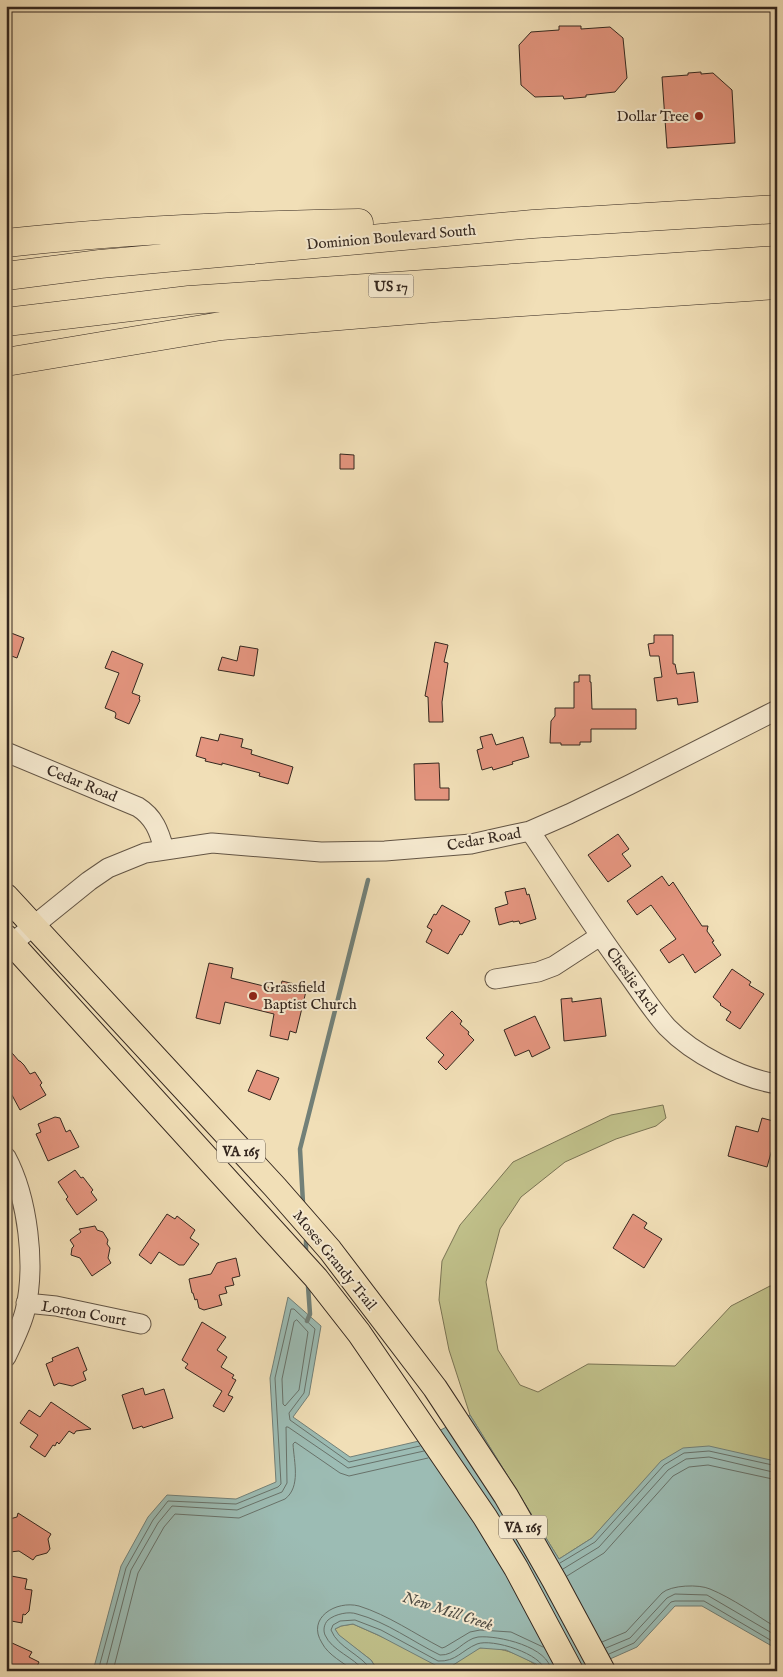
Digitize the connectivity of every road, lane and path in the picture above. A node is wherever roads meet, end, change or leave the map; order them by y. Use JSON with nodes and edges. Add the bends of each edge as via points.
{"nodes":[{"id":1,"x":777,"y":209,"type":"edge"},
{"id":2,"x":533,"y":224,"type":"junction"},
{"id":3,"x":6,"y":243,"type":"edge"},
{"id":4,"x":777,"y":260,"type":"edge"},
{"id":5,"x":6,"y":276,"type":"edge"},
{"id":6,"x":777,"y":285,"type":"edge"},
{"id":7,"x":6,"y":322,"type":"edge"},
{"id":8,"x":6,"y":362,"type":"edge"},
{"id":9,"x":777,"y":710,"type":"edge"},
{"id":10,"x":6,"y":752,"type":"edge"},
{"id":11,"x":530,"y":831,"type":"junction"},
{"id":12,"x":164,"y":849,"type":"junction"},
{"id":13,"x":6,"y":896,"type":"edge"},
{"id":14,"x":32,"y":926,"type":"junction"},
{"id":15,"x":600,"y":936,"type":"junction"},
{"id":16,"x":8,"y":942,"type":"edge"},
{"id":17,"x":495,"y":979,"type":"dead end"},
{"id":18,"x":777,"y":1084,"type":"edge"},
{"id":19,"x":6,"y":1157,"type":"edge"},
{"id":20,"x":26,"y":1303,"type":"junction"},
{"id":21,"x":141,"y":1324,"type":"dead end"},
{"id":22,"x":6,"y":1357,"type":"edge"},
{"id":23,"x":571,"y":1671,"type":"edge"},
{"id":24,"x":603,"y":1671,"type":"edge"}],
"edges":[{"from":1,"to":2,"type":"highway","name":"Dominion Boulevard South"},
{"from":2,"to":3,"type":"highway","via":[[279,224],[82,235]]},
{"from":2,"to":5,"type":"highway","name":"Dominion Boulevard South","via":[[100,264]]},
{"from":4,"to":7,"type":"highway","number":"US 17","via":[[190,300]]},
{"from":6,"to":8,"type":"highway","via":[[221,326]]},
{"from":9,"to":11,"type":"street","name":"Cedar Road","via":[[630,785]]},
{"from":10,"to":12,"type":"street","name":"Cedar Road","via":[[138,807],[152,818]]},
{"from":11,"to":12,"type":"street","name":"Cedar Road","via":[[471,844],[385,851],[321,852],[212,843]]},
{"from":11,"to":15,"type":"street","name":"Cheslie Arch"},
{"from":12,"to":14,"type":"street","name":"Cedar Road","via":[[145,852],[108,868]]},
{"from":13,"to":14,"type":"main road","name":"Moses Grandy Trail","number":"VA 165"},
{"from":14,"to":16,"type":"street","name":"Cedar Road"},
{"from":14,"to":24,"type":"main road","name":"Moses Grandy Trail","number":"VA 165","via":[[330,1250],[435,1388],[506,1496]]},
{"from":15,"to":17,"type":"street","via":[[554,966]]},
{"from":15,"to":18,"type":"street","name":"Cheslie Arch","via":[[668,1028],[696,1050],[728,1068]]},
{"from":16,"to":23,"type":"main road","name":"Moses Grandy Trail","number":"VA 165","via":[[316,1278],[359,1333],[485,1517]]},
{"from":19,"to":20,"type":"street","via":[[26,1218],[30,1248]]},
{"from":20,"to":21,"type":"street","name":"Lorton Court"},
{"from":20,"to":22,"type":"street","via":[[20,1328]]}]}
